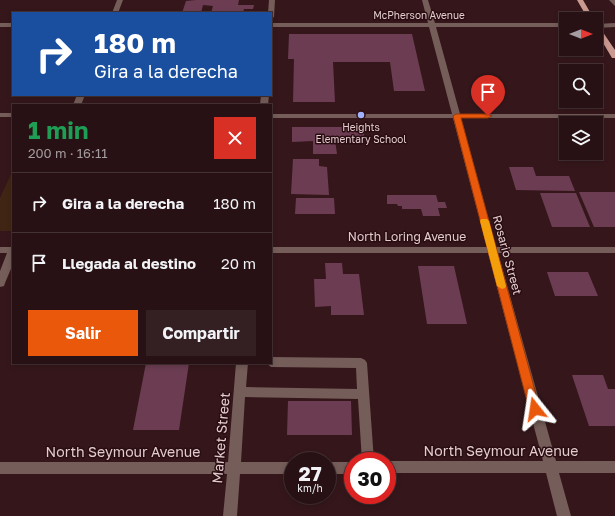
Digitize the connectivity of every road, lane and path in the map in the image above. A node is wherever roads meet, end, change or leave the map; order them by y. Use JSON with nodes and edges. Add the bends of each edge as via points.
{"nodes":[{"id":1,"x":120,"y":0,"type":"edge"},
{"id":2,"x":272,"y":0,"type":"edge"},
{"id":3,"x":425,"y":0,"type":"edge"},
{"id":4,"x":580,"y":0,"type":"edge"},
{"id":5,"x":612,"y":0,"type":"edge"},
{"id":6,"x":615,"y":4,"type":"edge"},
{"id":7,"x":114,"y":12,"type":"edge"},
{"id":8,"x":271,"y":12,"type":"edge"},
{"id":9,"x":587,"y":12,"type":"edge"},
{"id":10,"x":0,"y":25,"type":"edge"},
{"id":11,"x":12,"y":25,"type":"edge"},
{"id":12,"x":272,"y":25,"type":"edge"},
{"id":13,"x":431,"y":25,"type":"junction"},
{"id":14,"x":559,"y":25,"type":"edge"},
{"id":15,"x":603,"y":26,"type":"edge"},
{"id":16,"x":615,"y":26,"type":"edge"},
{"id":17,"x":603,"y":37,"type":"edge"},
{"id":18,"x":615,"y":56,"type":"edge"},
{"id":19,"x":0,"y":116,"type":"edge"},
{"id":20,"x":12,"y":116,"type":"edge"},
{"id":21,"x":272,"y":116,"type":"edge"},
{"id":22,"x":456,"y":116,"type":"junction"},
{"id":23,"x":615,"y":116,"type":"edge"},
{"id":24,"x":0,"y":250,"type":"edge"},
{"id":25,"x":272,"y":250,"type":"edge"},
{"id":26,"x":492,"y":250,"type":"junction"},
{"id":27,"x":615,"y":250,"type":"edge"},
{"id":28,"x":12,"y":251,"type":"edge"},
{"id":29,"x":12,"y":253,"type":"edge"},
{"id":30,"x":0,"y":282,"type":"edge"},
{"id":31,"x":272,"y":362,"type":"edge"},
{"id":32,"x":242,"y":364,"type":"edge"},
{"id":33,"x":240,"y":392,"type":"junction"},
{"id":34,"x":363,"y":394,"type":"junction"},
{"id":35,"x":367,"y":452,"type":"edge"},
{"id":36,"x":550,"y":466,"type":"junction"},
{"id":37,"x":615,"y":467,"type":"edge"},
{"id":38,"x":0,"y":468,"type":"edge"},
{"id":39,"x":234,"y":468,"type":"junction"},
{"id":40,"x":284,"y":468,"type":"edge"},
{"id":41,"x":396,"y":468,"type":"edge"},
{"id":42,"x":230,"y":516,"type":"edge"},
{"id":43,"x":564,"y":516,"type":"edge"}],
"edges":[{"from":1,"to":7,"type":"street"},
{"from":2,"to":8,"type":"street"},
{"from":3,"to":13,"type":"street","name":"Rosario Street"},
{"from":4,"to":9,"type":"main road"},
{"from":5,"to":6,"type":"street"},
{"from":10,"to":11,"type":"street"},
{"from":12,"to":13,"type":"street","name":"McPherson Avenue"},
{"from":13,"to":14,"type":"street","name":"McPherson Avenue"},
{"from":13,"to":22,"type":"street","name":"Rosario Street"},
{"from":15,"to":16,"type":"street"},
{"from":17,"to":18,"type":"main road"},
{"from":19,"to":20,"type":"street"},
{"from":21,"to":22,"type":"street"},
{"from":22,"to":23,"type":"street"},
{"from":22,"to":26,"type":"street","name":"Rosario Street"},
{"from":24,"to":28,"type":"street"},
{"from":25,"to":26,"type":"street","name":"North Loring Avenue"},
{"from":26,"to":27,"type":"street","name":"North Loring Avenue"},
{"from":26,"to":36,"type":"street","name":"Rosario Street"},
{"from":29,"to":30,"type":"street"},
{"from":31,"to":34,"type":"street","via":[[361,363]]},
{"from":32,"to":33,"type":"street","name":"Market Street"},
{"from":33,"to":34,"type":"street"},
{"from":33,"to":39,"type":"street","name":"Market Street"},
{"from":34,"to":35,"type":"street"},
{"from":36,"to":37,"type":"street","name":"North Seymour Avenue"},
{"from":36,"to":41,"type":"street","name":"North Seymour Avenue"},
{"from":36,"to":43,"type":"street","name":"Rosario Street"},
{"from":38,"to":39,"type":"street","name":"North Seymour Avenue"},
{"from":39,"to":40,"type":"street","name":"North Seymour Avenue"},
{"from":39,"to":42,"type":"street","name":"Market Street"}]}
